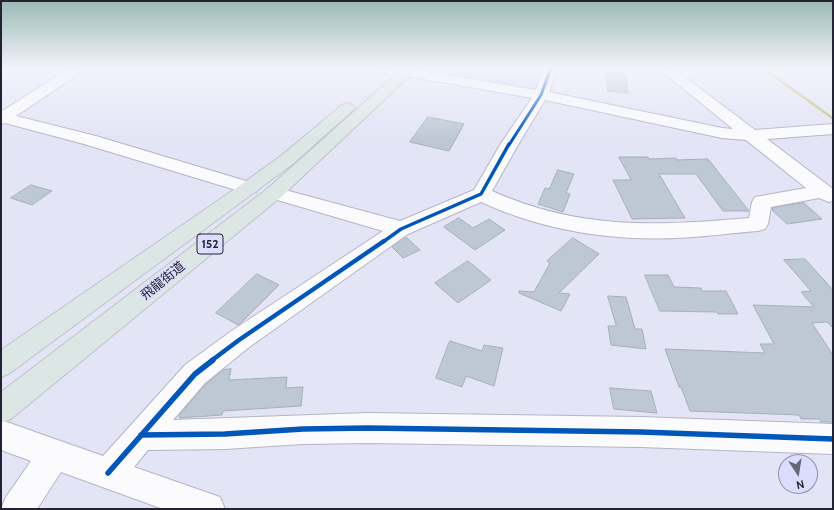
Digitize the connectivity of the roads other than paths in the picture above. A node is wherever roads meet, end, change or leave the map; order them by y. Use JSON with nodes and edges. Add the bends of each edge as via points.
{"nodes":[{"id":1,"x":42,"y":92,"type":"edge"},
{"id":2,"x":369,"y":92,"type":"edge"},
{"id":3,"x":374,"y":92,"type":"edge"},
{"id":4,"x":523,"y":92,"type":"edge"},
{"id":5,"x":542,"y":92,"type":"edge"},
{"id":6,"x":695,"y":92,"type":"edge"},
{"id":7,"x":541,"y":95,"type":"junction"},
{"id":8,"x":2,"y":118,"type":"edge"},
{"id":9,"x":833,"y":129,"type":"edge"},
{"id":10,"x":749,"y":135,"type":"junction"},
{"id":11,"x":249,"y":188,"type":"junction"},
{"id":12,"x":274,"y":193,"type":"junction"},
{"id":13,"x":481,"y":194,"type":"junction"},
{"id":14,"x":827,"y":195,"type":"edge"},
{"id":15,"x":401,"y":229,"type":"junction"},
{"id":16,"x":1,"y":365,"type":"edge"},
{"id":17,"x":1,"y":409,"type":"edge"},
{"id":18,"x":1,"y":435,"type":"edge"},
{"id":19,"x":140,"y":435,"type":"junction"},
{"id":20,"x":833,"y":439,"type":"edge"},
{"id":21,"x":54,"y":454,"type":"junction"},
{"id":22,"x":108,"y":473,"type":"junction"},
{"id":23,"x":18,"y":509,"type":"edge"},
{"id":24,"x":208,"y":509,"type":"edge"}],
"edges":[{"from":1,"to":8,"type":"street"},
{"from":2,"to":11,"type":"highway","name":"飛龍街道","number":"152"},
{"from":3,"to":12,"type":"highway","name":"飛龍街道","number":"152"},
{"from":4,"to":7,"type":"street"},
{"from":5,"to":7,"type":"street"},
{"from":6,"to":10,"type":"street"},
{"from":7,"to":10,"type":"street","via":[[695,128]]},
{"from":7,"to":13,"type":"street"},
{"from":8,"to":11,"type":"street","via":[[90,140]]},
{"from":9,"to":10,"type":"street"},
{"from":10,"to":14,"type":"street"},
{"from":11,"to":16,"type":"highway","name":"飛龍街道","number":"152"},
{"from":12,"to":15,"type":"street"},
{"from":12,"to":17,"type":"highway","name":"飛龍街道","number":"152"},
{"from":13,"to":14,"type":"street","via":[[520,210],[559,221],[627,230],[676,231],[758,224],[762,202]]},
{"from":13,"to":15,"type":"street"},
{"from":15,"to":19,"type":"street","via":[[239,340],[195,374]]},
{"from":18,"to":21,"type":"street"},
{"from":19,"to":20,"type":"street","via":[[368,428],[641,432]]},
{"from":19,"to":22,"type":"street"},
{"from":21,"to":22,"type":"street"},
{"from":21,"to":23,"type":"street"},
{"from":22,"to":24,"type":"street"}]}
